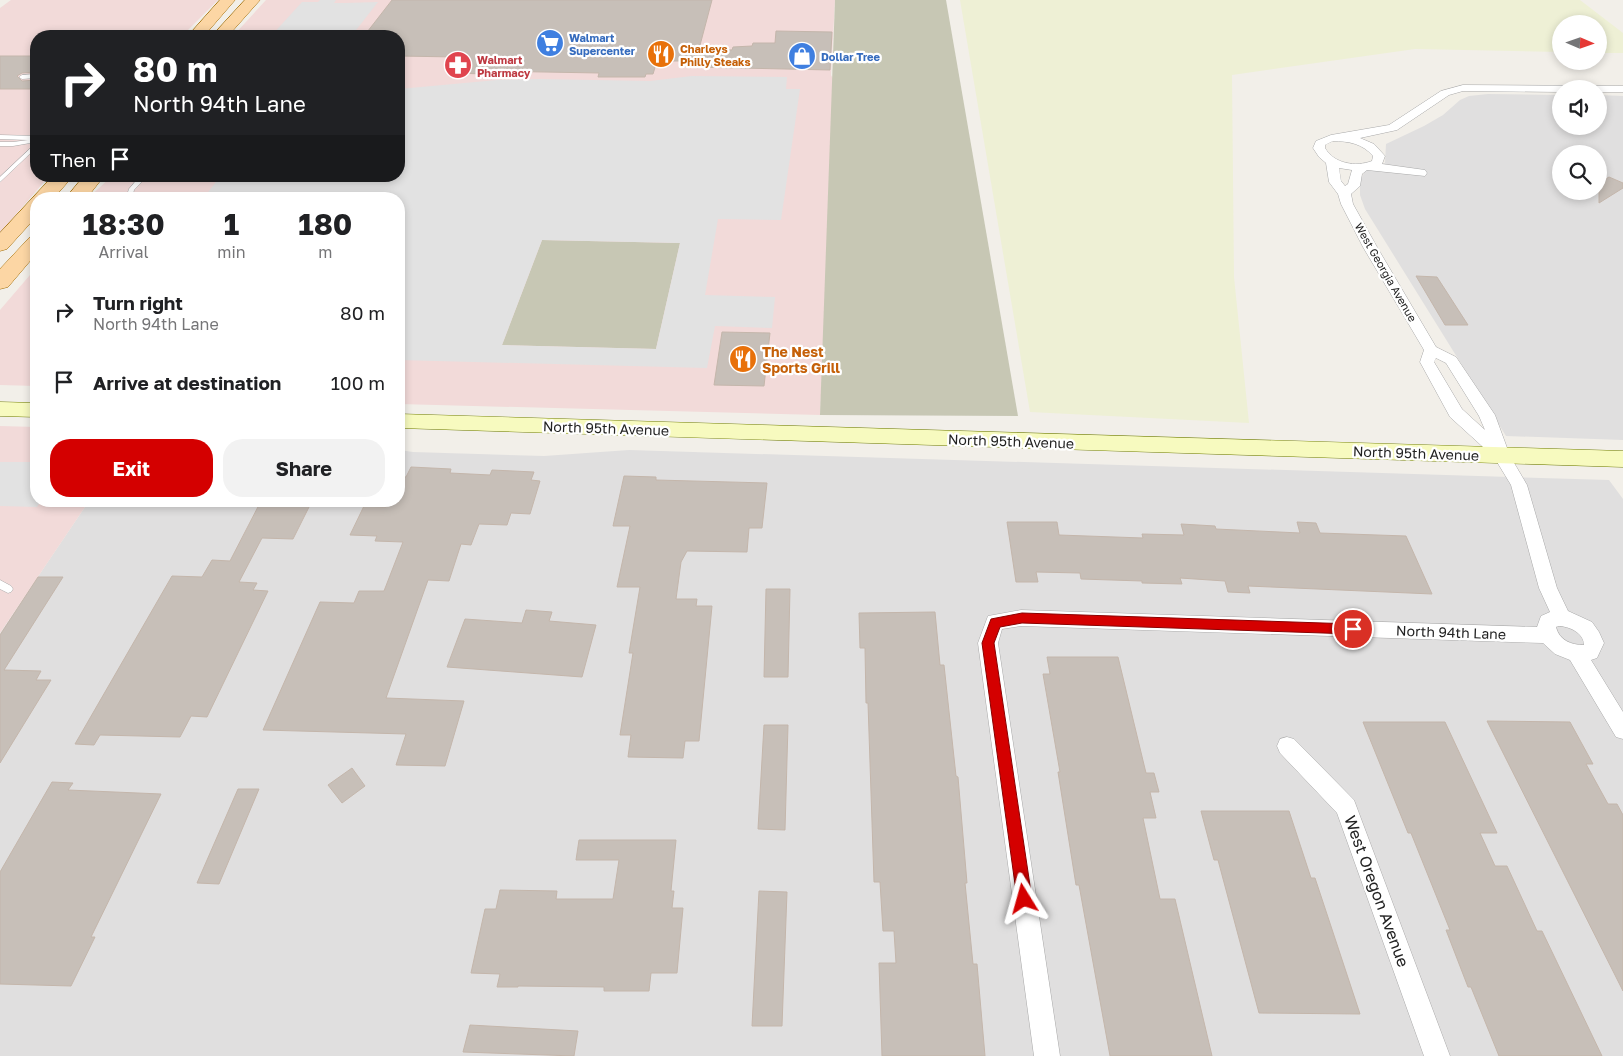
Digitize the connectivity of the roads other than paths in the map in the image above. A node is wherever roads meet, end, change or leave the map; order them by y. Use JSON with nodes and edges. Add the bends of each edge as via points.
{"nodes":[{"id":1,"x":228,"y":0,"type":"edge"},
{"id":2,"x":253,"y":0,"type":"edge"},
{"id":3,"x":202,"y":30,"type":"edge"},
{"id":4,"x":226,"y":30,"type":"edge"},
{"id":5,"x":30,"y":76,"type":"edge"},
{"id":6,"x":22,"y":77,"type":"dead end"},
{"id":7,"x":1623,"y":89,"type":"edge"},
{"id":8,"x":1393,"y":128,"type":"junction"},
{"id":9,"x":30,"y":133,"type":"edge"},
{"id":10,"x":0,"y":135,"type":"edge"},
{"id":11,"x":1340,"y":138,"type":"junction"},
{"id":12,"x":30,"y":139,"type":"edge"},
{"id":13,"x":30,"y":141,"type":"edge"},
{"id":14,"x":0,"y":143,"type":"edge"},
{"id":15,"x":30,"y":151,"type":"edge"},
{"id":16,"x":1377,"y":153,"type":"junction"},
{"id":17,"x":1332,"y":161,"type":"junction"},
{"id":18,"x":1367,"y":167,"type":"junction"},
{"id":19,"x":0,"y":180,"type":"edge"},
{"id":20,"x":58,"y":182,"type":"edge"},
{"id":21,"x":63,"y":182,"type":"edge"},
{"id":22,"x":90,"y":182,"type":"edge"},
{"id":23,"x":138,"y":182,"type":"edge"},
{"id":24,"x":49,"y":192,"type":"edge"},
{"id":25,"x":51,"y":192,"type":"edge"},
{"id":26,"x":81,"y":192,"type":"edge"},
{"id":27,"x":131,"y":192,"type":"edge"},
{"id":28,"x":1344,"y":192,"type":"junction"},
{"id":29,"x":30,"y":212,"type":"edge"},
{"id":30,"x":0,"y":244,"type":"edge"},
{"id":31,"x":30,"y":249,"type":"edge"},
{"id":32,"x":0,"y":282,"type":"edge"},
{"id":33,"x":1432,"y":350,"type":"junction"},
{"id":34,"x":0,"y":409,"type":"edge"},
{"id":35,"x":30,"y":410,"type":"edge"},
{"id":36,"x":405,"y":421,"type":"edge"},
{"id":37,"x":1502,"y":456,"type":"junction"},
{"id":38,"x":1623,"y":459,"type":"edge"},
{"id":39,"x":1562,"y":618,"type":"junction"},
{"id":40,"x":1548,"y":635,"type":"junction"},
{"id":41,"x":1577,"y":654,"type":"junction"},
{"id":42,"x":1623,"y":730,"type":"edge"},
{"id":43,"x":1287,"y":746,"type":"dead end"},
{"id":44,"x":1047,"y":1056,"type":"edge"},
{"id":45,"x":1437,"y":1056,"type":"edge"}],
"edges":[{"from":1,"to":3,"type":"main road"},
{"from":2,"to":4,"type":"main road"},
{"from":5,"to":6,"type":"lane"},
{"from":7,"to":8,"type":"street","via":[[1463,88],[1445,93]]},
{"from":8,"to":11,"type":"street"},
{"from":8,"to":16,"type":"street","via":[[1388,138],[1379,144]]},
{"from":9,"to":10,"type":"lane"},
{"from":10,"to":12,"type":"lane"},
{"from":11,"to":16,"type":"street","via":[[1358,141]]},
{"from":11,"to":17,"type":"street","name":"West Georgia Avenue","via":[[1331,138],[1320,144],[1321,152]]},
{"from":13,"to":14,"type":"lane"},
{"from":15,"to":19,"type":"lane"},
{"from":16,"to":18,"type":"street","via":[[1377,163]]},
{"from":16,"to":18,"type":"street","via":[[1421,173],[1384,166]]},
{"from":17,"to":18,"type":"street"},
{"from":17,"to":28,"type":"street","name":"West Georgia Avenue","via":[[1334,182]]},
{"from":18,"to":28,"type":"street","via":[[1356,173],[1354,186]]},
{"from":20,"to":24,"type":"main road"},
{"from":21,"to":25,"type":"main road"},
{"from":22,"to":26,"type":"main road"},
{"from":23,"to":27,"type":"lane"},
{"from":28,"to":33,"type":"street","name":"West Georgia Avenue","via":[[1370,247]]},
{"from":29,"to":30,"type":"main road"},
{"from":31,"to":32,"type":"main road"},
{"from":33,"to":37,"type":"street","name":"West Georgia Avenue","via":[[1451,360],[1487,415]]},
{"from":33,"to":37,"type":"street","name":"West Georgia Avenue","via":[[1427,362],[1456,413]]},
{"from":34,"to":35,"type":"street"},
{"from":36,"to":37,"type":"street","name":"North 95th Avenue"},
{"from":37,"to":38,"type":"street","name":"North 95th Avenue"},
{"from":37,"to":39,"type":"street","name":"West Georgia Avenue","via":[[1519,484],[1548,588]]},
{"from":39,"to":40,"type":"street","via":[[1548,622]]},
{"from":39,"to":41,"type":"street","via":[[1577,622],[1593,638],[1590,652]]},
{"from":40,"to":41,"type":"street","via":[[1557,645]]},
{"from":40,"to":44,"type":"street","name":"North 94th Lane","via":[[1022,618],[995,622],[988,643]]},
{"from":41,"to":42,"type":"street"},
{"from":43,"to":45,"type":"street","name":"West Oregon Avenue","via":[[1346,807]]}]}
